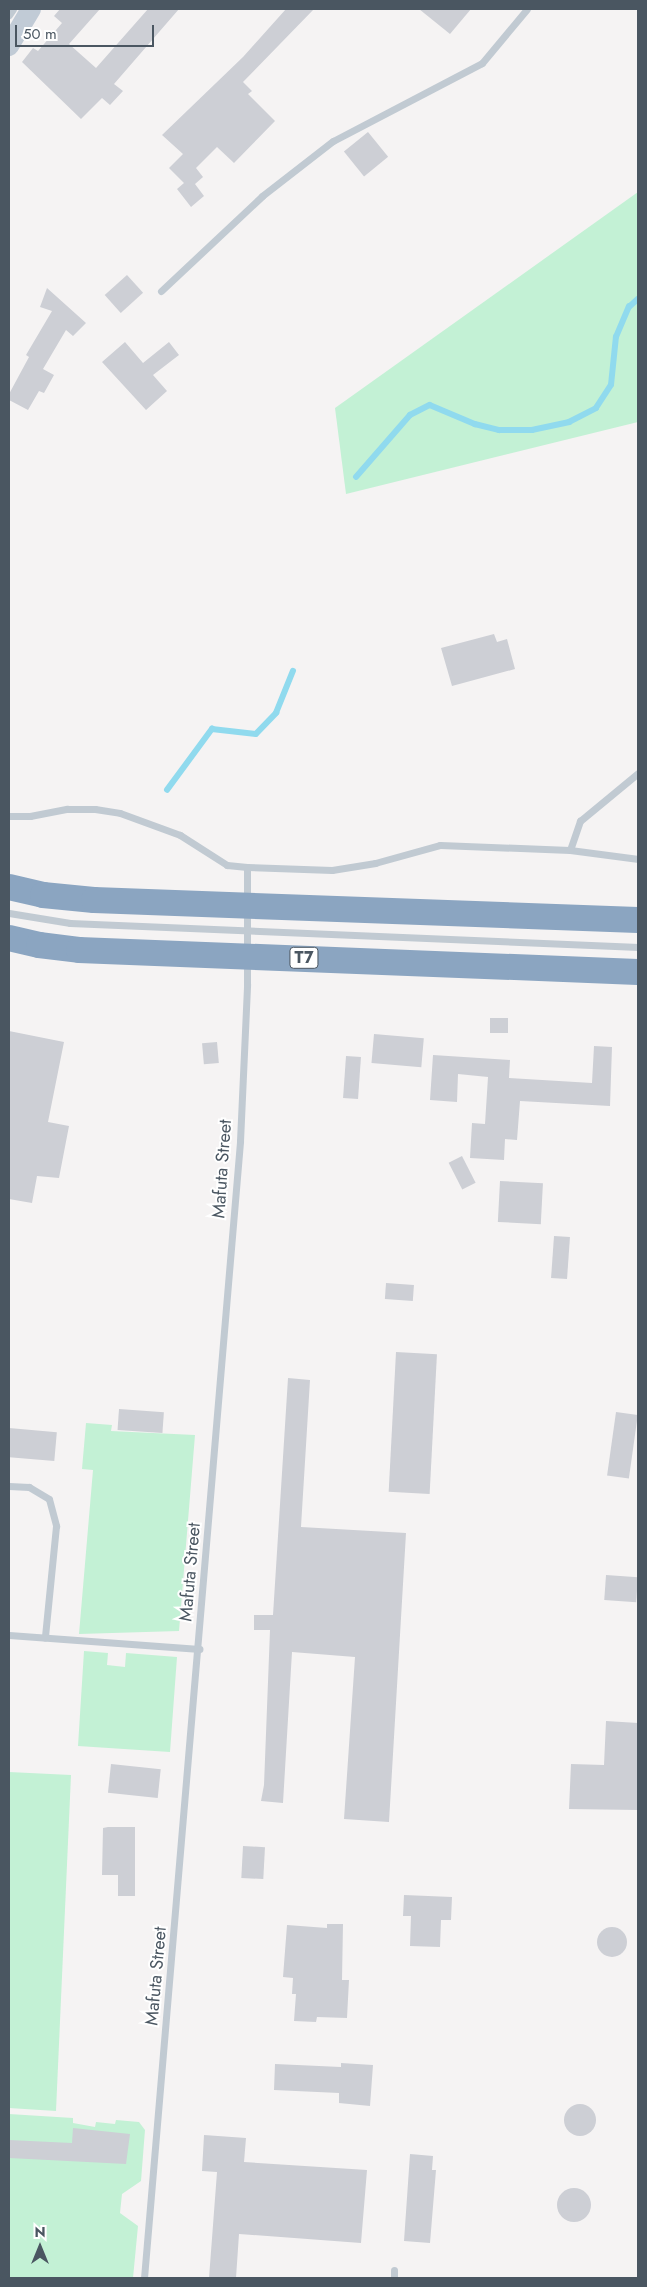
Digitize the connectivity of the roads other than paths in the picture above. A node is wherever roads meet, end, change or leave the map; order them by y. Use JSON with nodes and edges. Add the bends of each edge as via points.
{"nodes":[{"id":1,"x":13,"y":9,"type":"edge"},
{"id":2,"x":31,"y":9,"type":"edge"},
{"id":3,"x":527,"y":9,"type":"edge"},
{"id":4,"x":9,"y":15,"type":"edge"},
{"id":5,"x":9,"y":46,"type":"edge"},
{"id":6,"x":162,"y":291,"type":"dead end"},
{"id":7,"x":638,"y":773,"type":"edge"},
{"id":8,"x":9,"y":816,"type":"edge"},
{"id":9,"x":570,"y":850,"type":"junction"},
{"id":10,"x":638,"y":859,"type":"edge"},
{"id":11,"x":247,"y":867,"type":"junction"},
{"id":12,"x":9,"y":887,"type":"edge"},
{"id":13,"x":9,"y":913,"type":"edge"},
{"id":14,"x":194,"y":915,"type":"junction"},
{"id":15,"x":638,"y":920,"type":"edge"},
{"id":16,"x":419,"y":924,"type":"junction"},
{"id":17,"x":9,"y":938,"type":"edge"},
{"id":18,"x":638,"y":947,"type":"edge"},
{"id":19,"x":638,"y":972,"type":"edge"},
{"id":20,"x":9,"y":1486,"type":"edge"},
{"id":21,"x":9,"y":1635,"type":"edge"},
{"id":22,"x":44,"y":1637,"type":"junction"},
{"id":23,"x":199,"y":1649,"type":"junction"},
{"id":24,"x":394,"y":2270,"type":"dead end"},
{"id":25,"x":144,"y":2278,"type":"edge"},
{"id":26,"x":394,"y":2278,"type":"edge"}],
"edges":[{"from":1,"to":4,"type":"lane"},
{"from":2,"to":5,"type":"main road"},
{"from":3,"to":6,"type":"lane","via":[[482,63],[333,141],[262,196]]},
{"from":7,"to":9,"type":"lane","via":[[580,821]]},
{"from":8,"to":11,"type":"lane","via":[[95,808],[120,812],[180,836],[227,865]]},
{"from":9,"to":10,"type":"lane"},
{"from":9,"to":11,"type":"lane","via":[[440,845],[375,863],[332,870]]},
{"from":11,"to":23,"type":"lane","name":"Mafuta Street","via":[[247,984],[240,1141]]},
{"from":12,"to":14,"type":"highway","via":[[43,895]]},
{"from":13,"to":14,"type":"lane","via":[[70,922]]},
{"from":14,"to":16,"type":"highway"},
{"from":15,"to":16,"type":"highway"},
{"from":16,"to":18,"type":"lane"},
{"from":17,"to":19,"type":"highway","number":"T7","via":[[39,946],[79,950]]},
{"from":20,"to":22,"type":"lane","via":[[29,1487],[49,1498],[56,1526]]},
{"from":21,"to":22,"type":"lane"},
{"from":22,"to":23,"type":"lane"},
{"from":23,"to":25,"type":"lane","name":"Mafuta Street"},
{"from":24,"to":26,"type":"lane"}]}
